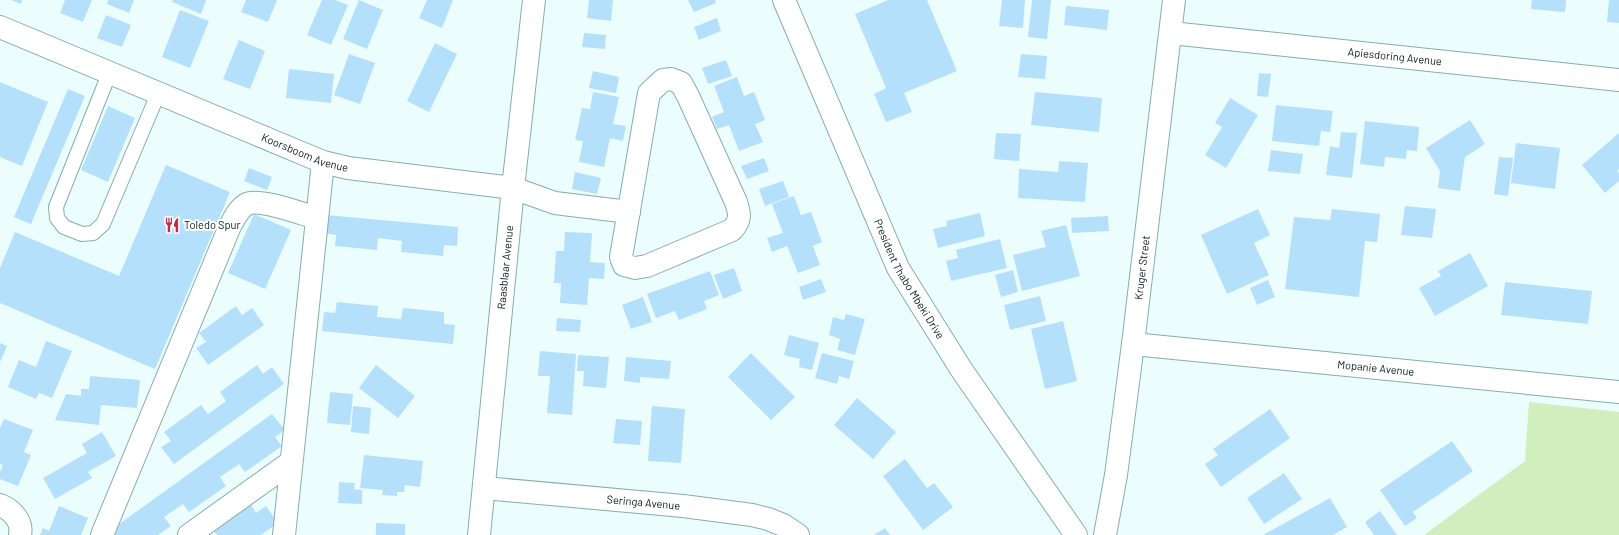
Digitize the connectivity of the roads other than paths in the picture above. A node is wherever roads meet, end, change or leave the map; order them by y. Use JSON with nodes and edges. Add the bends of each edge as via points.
{"nodes":[{"id":1,"x":534,"y":0,"type":"edge"},
{"id":2,"x":784,"y":0,"type":"edge"},
{"id":3,"x":1174,"y":0,"type":"edge"},
{"id":4,"x":0,"y":27,"type":"edge"},
{"id":5,"x":1171,"y":33,"type":"junction"},
{"id":6,"x":109,"y":74,"type":"junction"},
{"id":7,"x":1619,"y":80,"type":"edge"},
{"id":8,"x":158,"y":94,"type":"junction"},
{"id":9,"x":323,"y":162,"type":"junction"},
{"id":10,"x":514,"y":188,"type":"junction"},
{"id":11,"x":629,"y":212,"type":"junction"},
{"id":12,"x":317,"y":218,"type":"junction"},
{"id":13,"x":1133,"y":344,"type":"junction"},
{"id":14,"x":1619,"y":392,"type":"edge"},
{"id":15,"x":291,"y":462,"type":"junction"},
{"id":16,"x":484,"y":488,"type":"junction"},
{"id":17,"x":0,"y":505,"type":"edge"},
{"id":18,"x":20,"y":535,"type":"edge"},
{"id":19,"x":102,"y":535,"type":"edge"},
{"id":20,"x":189,"y":535,"type":"edge"},
{"id":21,"x":284,"y":535,"type":"edge"},
{"id":22,"x":479,"y":535,"type":"edge"},
{"id":23,"x":798,"y":535,"type":"edge"},
{"id":24,"x":1076,"y":535,"type":"edge"},
{"id":25,"x":1106,"y":535,"type":"edge"}],
"edges":[{"from":1,"to":10,"type":"street","name":"Raasblaar Avenue"},
{"from":2,"to":24,"type":"street","name":"President Thabo Mbeki Drive","via":[[898,268],[961,369]]},
{"from":3,"to":5,"type":"street","name":"Kruger Street"},
{"from":4,"to":6,"type":"street","name":"Koorsboom Avenue"},
{"from":5,"to":7,"type":"street","name":"Apiesdoring Avenue"},
{"from":5,"to":13,"type":"street","name":"Kruger Street"},
{"from":6,"to":8,"type":"street","name":"Koorsboom Avenue"},
{"from":6,"to":8,"type":"lane","via":[[56,207],[57,218],[64,227],[82,234],[93,233],[103,224]]},
{"from":8,"to":9,"type":"street","name":"Koorsboom Avenue"},
{"from":9,"to":10,"type":"street","name":"Koorsboom Avenue","via":[[348,168]]},
{"from":9,"to":12,"type":"street"},
{"from":10,"to":11,"type":"street","name":"Koorsboom Avenue","via":[[555,203]]},
{"from":10,"to":16,"type":"street","name":"Raasblaar Avenue"},
{"from":11,"to":11,"type":"street","via":[[649,93],[663,80],[681,83],[736,202],[740,216],[737,224],[732,230],[647,266],[629,268],[624,265],[621,257]]},
{"from":12,"to":15,"type":"street"},
{"from":12,"to":19,"type":"street","via":[[259,203],[247,204],[239,211],[230,226]]},
{"from":13,"to":14,"type":"street","name":"Mopanie Avenue"},
{"from":13,"to":25,"type":"street","name":"Kruger Street"},
{"from":15,"to":20,"type":"street"},
{"from":15,"to":21,"type":"street"},
{"from":16,"to":22,"type":"street","name":"Raasblaar Avenue"},
{"from":16,"to":23,"type":"street","name":"Seringa Avenue","via":[[752,515],[783,525]]},
{"from":17,"to":18,"type":"street","via":[[13,512],[20,522]]}]}
